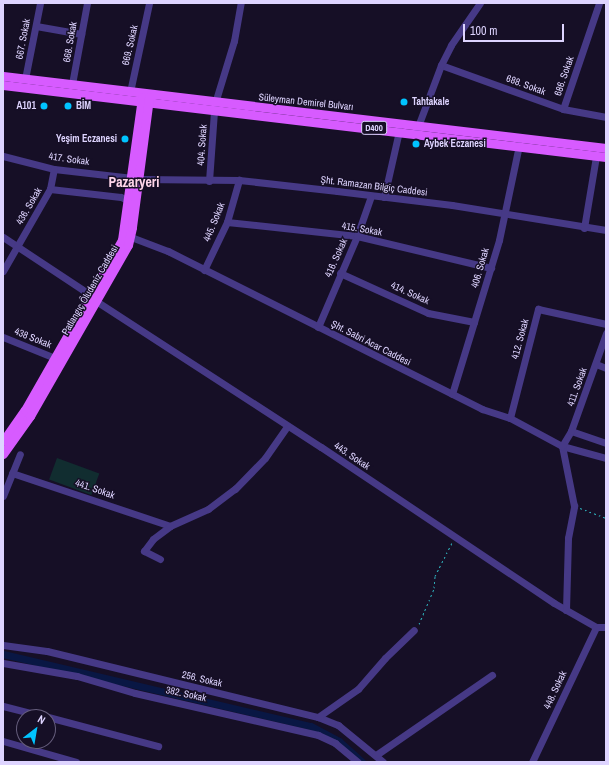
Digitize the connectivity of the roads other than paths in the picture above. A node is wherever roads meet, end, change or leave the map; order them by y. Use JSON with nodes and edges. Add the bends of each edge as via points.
{"nodes":[{"id":1,"x":40,"y":3,"type":"edge"},
{"id":2,"x":87,"y":3,"type":"edge"},
{"id":3,"x":149,"y":3,"type":"edge"},
{"id":4,"x":241,"y":3,"type":"edge"},
{"id":5,"x":480,"y":3,"type":"edge"},
{"id":6,"x":599,"y":3,"type":"edge"},
{"id":7,"x":36,"y":26,"type":"junction"},
{"id":8,"x":81,"y":34,"type":"junction"},
{"id":9,"x":441,"y":65,"type":"junction"},
{"id":10,"x":3,"y":76,"type":"edge"},
{"id":11,"x":25,"y":79,"type":"junction"},
{"id":12,"x":72,"y":84,"type":"junction"},
{"id":13,"x":3,"y":85,"type":"edge"},
{"id":14,"x":130,"y":92,"type":"junction"},
{"id":15,"x":145,"y":99,"type":"junction"},
{"id":16,"x":215,"y":107,"type":"junction"},
{"id":17,"x":563,"y":109,"type":"junction"},
{"id":18,"x":606,"y":117,"type":"edge"},
{"id":19,"x":417,"y":129,"type":"junction"},
{"id":20,"x":399,"y":131,"type":"junction"},
{"id":21,"x":519,"y":145,"type":"junction"},
{"id":22,"x":606,"y":148,"type":"edge"},
{"id":23,"x":3,"y":156,"type":"edge"},
{"id":24,"x":596,"y":156,"type":"junction"},
{"id":25,"x":606,"y":157,"type":"edge"},
{"id":26,"x":54,"y":168,"type":"junction"},
{"id":27,"x":135,"y":178,"type":"junction"},
{"id":28,"x":239,"y":180,"type":"junction"},
{"id":29,"x":209,"y":181,"type":"junction"},
{"id":30,"x":50,"y":189,"type":"junction"},
{"id":31,"x":370,"y":196,"type":"junction"},
{"id":32,"x":384,"y":197,"type":"junction"},
{"id":33,"x":129,"y":201,"type":"junction"},
{"id":34,"x":506,"y":213,"type":"junction"},
{"id":35,"x":227,"y":222,"type":"junction"},
{"id":36,"x":584,"y":228,"type":"junction"},
{"id":37,"x":606,"y":230,"type":"edge"},
{"id":38,"x":3,"y":236,"type":"edge"},
{"id":39,"x":357,"y":236,"type":"junction"},
{"id":40,"x":130,"y":237,"type":"junction"},
{"id":41,"x":17,"y":247,"type":"junction"},
{"id":42,"x":491,"y":268,"type":"junction"},
{"id":43,"x":204,"y":270,"type":"junction"},
{"id":44,"x":3,"y":271,"type":"edge"},
{"id":45,"x":340,"y":273,"type":"junction"},
{"id":46,"x":93,"y":299,"type":"junction"},
{"id":47,"x":474,"y":322,"type":"junction"},
{"id":48,"x":606,"y":324,"type":"edge"},
{"id":49,"x":318,"y":327,"type":"junction"},
{"id":50,"x":606,"y":333,"type":"edge"},
{"id":51,"x":3,"y":337,"type":"edge"},
{"id":52,"x":55,"y":358,"type":"junction"},
{"id":53,"x":596,"y":364,"type":"junction"},
{"id":54,"x":606,"y":368,"type":"edge"},
{"id":55,"x":452,"y":394,"type":"junction"},
{"id":56,"x":510,"y":418,"type":"junction"},
{"id":57,"x":287,"y":426,"type":"junction"},
{"id":58,"x":571,"y":431,"type":"junction"},
{"id":59,"x":3,"y":441,"type":"edge"},
{"id":60,"x":606,"y":443,"type":"edge"},
{"id":61,"x":562,"y":446,"type":"junction"},
{"id":62,"x":3,"y":454,"type":"edge"},
{"id":63,"x":20,"y":454,"type":"dead end"},
{"id":64,"x":606,"y":458,"type":"edge"},
{"id":65,"x":12,"y":473,"type":"junction"},
{"id":66,"x":3,"y":493,"type":"edge"},
{"id":67,"x":170,"y":526,"type":"junction"},
{"id":68,"x":160,"y":559,"type":"dead end"},
{"id":69,"x":566,"y":610,"type":"junction"},
{"id":70,"x":596,"y":627,"type":"junction"},
{"id":71,"x":606,"y":627,"type":"edge"},
{"id":72,"x":414,"y":630,"type":"road end"},
{"id":73,"x":3,"y":645,"type":"edge"},
{"id":74,"x":3,"y":662,"type":"edge"},
{"id":75,"x":492,"y":675,"type":"dead end"},
{"id":76,"x":3,"y":706,"type":"edge"},
{"id":77,"x":16,"y":709,"type":"edge"},
{"id":78,"x":318,"y":717,"type":"junction"},
{"id":79,"x":56,"y":719,"type":"edge"},
{"id":80,"x":3,"y":741,"type":"edge"},
{"id":81,"x":158,"y":746,"type":"dead end"},
{"id":82,"x":376,"y":755,"type":"junction"},
{"id":83,"x":76,"y":762,"type":"edge"},
{"id":84,"x":358,"y":762,"type":"edge"},
{"id":85,"x":383,"y":762,"type":"edge"},
{"id":86,"x":532,"y":762,"type":"edge"}],
"edges":[{"from":1,"to":7,"type":"street","name":"667. Sokak"},
{"from":2,"to":8,"type":"street","name":"668. Sokak"},
{"from":3,"to":14,"type":"street","name":"669. Sokak"},
{"from":4,"to":16,"type":"street","name":"404. Sokak","via":[[234,41]]},
{"from":5,"to":9,"type":"street","via":[[451,44]]},
{"from":6,"to":17,"type":"street","name":"686. Sokak"},
{"from":7,"to":8,"type":"street"},
{"from":7,"to":11,"type":"street","name":"667. Sokak"},
{"from":8,"to":12,"type":"street","name":"668. Sokak"},
{"from":9,"to":17,"type":"street","name":"688. Sokak"},
{"from":9,"to":19,"type":"street"},
{"from":10,"to":11,"type":"main road","name":"Süleyman Demirel Bulvarı"},
{"from":11,"to":12,"type":"main road","name":"Süleyman Demirel Bulvarı"},
{"from":12,"to":14,"type":"main road","name":"Süleyman Demirel Bulvarı"},
{"from":13,"to":15,"type":"main road","name":"Süleyman Demirel Bulvarı"},
{"from":14,"to":15,"type":"main road","name":"Süleyman Demirel Bulvarı"},
{"from":15,"to":16,"type":"main road","name":"Süleyman Demirel Bulvarı","number":"D400"},
{"from":15,"to":27,"type":"main road","name":"Patlangıç Öludeniz Caddesi"},
{"from":16,"to":19,"type":"main road","name":"Süleyman Demirel Bulvarı","number":"D400"},
{"from":16,"to":20,"type":"main road","name":"Süleyman Demirel Bulvarı","number":"D400"},
{"from":16,"to":29,"type":"street","name":"404. Sokak"},
{"from":17,"to":18,"type":"street","name":"688. Sokak"},
{"from":19,"to":20,"type":"main road","name":"Süleyman Demirel Bulvarı","number":"D400"},
{"from":19,"to":21,"type":"main road","name":"Süleyman Demirel Bulvarı","number":"D400"},
{"from":19,"to":22,"type":"main road","name":"Süleyman Demirel Bulvarı","number":"D400"},
{"from":20,"to":32,"type":"street"},
{"from":21,"to":24,"type":"main road","name":"Süleyman Demirel Bulvarı","number":"D400"},
{"from":21,"to":34,"type":"street","name":"406. Sokak"},
{"from":23,"to":26,"type":"street","name":"417. Sokak"},
{"from":24,"to":25,"type":"main road","name":"Süleyman Demirel Bulvarı","number":"D400"},
{"from":24,"to":36,"type":"street"},
{"from":26,"to":27,"type":"street","name":"417. Sokak"},
{"from":26,"to":30,"type":"street","name":"436. Sokak"},
{"from":27,"to":29,"type":"street","name":"Şht. Ramazan Bilgiç Caddesi"},
{"from":27,"to":33,"type":"main road","name":"Patlangıç Öludeniz Caddesi"},
{"from":27,"to":40,"type":"main road","name":"Patlangıç Öludeniz Caddesi"},
{"from":28,"to":29,"type":"street","name":"Şht. Ramazan Bilgiç Caddesi"},
{"from":28,"to":31,"type":"street","name":"Şht. Ramazan Bilgiç Caddesi"},
{"from":28,"to":35,"type":"street","name":"445. Sokak"},
{"from":30,"to":33,"type":"street"},
{"from":30,"to":41,"type":"street","name":"436. Sokak"},
{"from":31,"to":32,"type":"street","name":"Şht. Ramazan Bilgiç Caddesi"},
{"from":31,"to":39,"type":"street","name":"416. Sokak"},
{"from":32,"to":34,"type":"street","name":"Şht. Ramazan Bilgiç Caddesi"},
{"from":33,"to":46,"type":"main road","name":"Patlangıç Öludeniz Caddesi","via":[[122,240]]},
{"from":34,"to":36,"type":"street","name":"Şht. Ramazan Bilgiç Caddesi"},
{"from":34,"to":42,"type":"street","name":"406. Sokak"},
{"from":35,"to":39,"type":"street","name":"415. Sokak"},
{"from":35,"to":43,"type":"street","name":"445. Sokak"},
{"from":36,"to":37,"type":"street","name":"Şht. Ramazan Bilgiç Caddesi"},
{"from":38,"to":41,"type":"street","name":"443. Sokak"},
{"from":39,"to":42,"type":"street","name":"415. Sokak"},
{"from":39,"to":45,"type":"street","name":"416. Sokak"},
{"from":40,"to":43,"type":"street","name":"Şht. Sabri Acar Caddesi","via":[[168,251]]},
{"from":40,"to":46,"type":"main road","name":"Patlangıç Öludeniz Caddesi","via":[[124,252]]},
{"from":41,"to":44,"type":"street","name":"436. Sokak"},
{"from":41,"to":46,"type":"street","name":"443. Sokak"},
{"from":42,"to":47,"type":"street","name":"406. Sokak"},
{"from":43,"to":49,"type":"street","name":"Şht. Sabri Acar Caddesi"},
{"from":45,"to":47,"type":"street","name":"414. Sokak","via":[[428,313]]},
{"from":45,"to":49,"type":"street","name":"416. Sokak"},
{"from":46,"to":52,"type":"main road","name":"Patlangıç Öludeniz Caddesi"},
{"from":46,"to":57,"type":"street","name":"443. Sokak"},
{"from":46,"to":62,"type":"main road","name":"Patlangıç Öludeniz Caddesi","via":[[30,416]]},
{"from":47,"to":55,"type":"street","name":"406. Sokak"},
{"from":48,"to":56,"type":"street","name":"412. Sokak","via":[[538,309]]},
{"from":49,"to":55,"type":"street","name":"Şht. Sabri Acar Caddesi"},
{"from":50,"to":53,"type":"street","name":"411. Sokak"},
{"from":51,"to":52,"type":"street","name":"438 Sokak"},
{"from":52,"to":59,"type":"main road","name":"Patlangıç Öludeniz Caddesi","via":[[22,415]]},
{"from":53,"to":54,"type":"street"},
{"from":53,"to":58,"type":"street","name":"411. Sokak"},
{"from":55,"to":56,"type":"street","name":"Şht. Sabri Acar Caddesi","via":[[482,409]]},
{"from":56,"to":61,"type":"street","name":"Şht. Sabri Acar Caddesi"},
{"from":57,"to":67,"type":"street","via":[[265,458],[235,489],[208,509]]},
{"from":57,"to":69,"type":"street","name":"443. Sokak"},
{"from":58,"to":60,"type":"street"},
{"from":58,"to":61,"type":"street","name":"411. Sokak"},
{"from":61,"to":64,"type":"street","name":"Şht. Sabri Acar Caddesi"},
{"from":61,"to":69,"type":"street","via":[[574,506],[568,538]]},
{"from":63,"to":65,"type":"street"},
{"from":65,"to":66,"type":"street"},
{"from":65,"to":67,"type":"street","name":"441. Sokak"},
{"from":67,"to":68,"type":"street","via":[[153,539],[144,551]]},
{"from":69,"to":70,"type":"street","name":"443. Sokak"},
{"from":70,"to":71,"type":"street"},
{"from":70,"to":86,"type":"street","name":"448. Sokak"},
{"from":72,"to":78,"type":"street","via":[[358,689]]},
{"from":73,"to":78,"type":"street","name":"256. Sokak","via":[[47,651]]},
{"from":74,"to":84,"type":"street","name":"382. Sokak","via":[[78,676],[135,693],[318,735],[335,743]]},
{"from":75,"to":82,"type":"street"},
{"from":76,"to":77,"type":"street"},
{"from":78,"to":82,"type":"street","name":"256. Sokak","via":[[338,725]]},
{"from":79,"to":81,"type":"street"},
{"from":80,"to":83,"type":"street"},
{"from":82,"to":85,"type":"street","name":"256. Sokak"}]}
